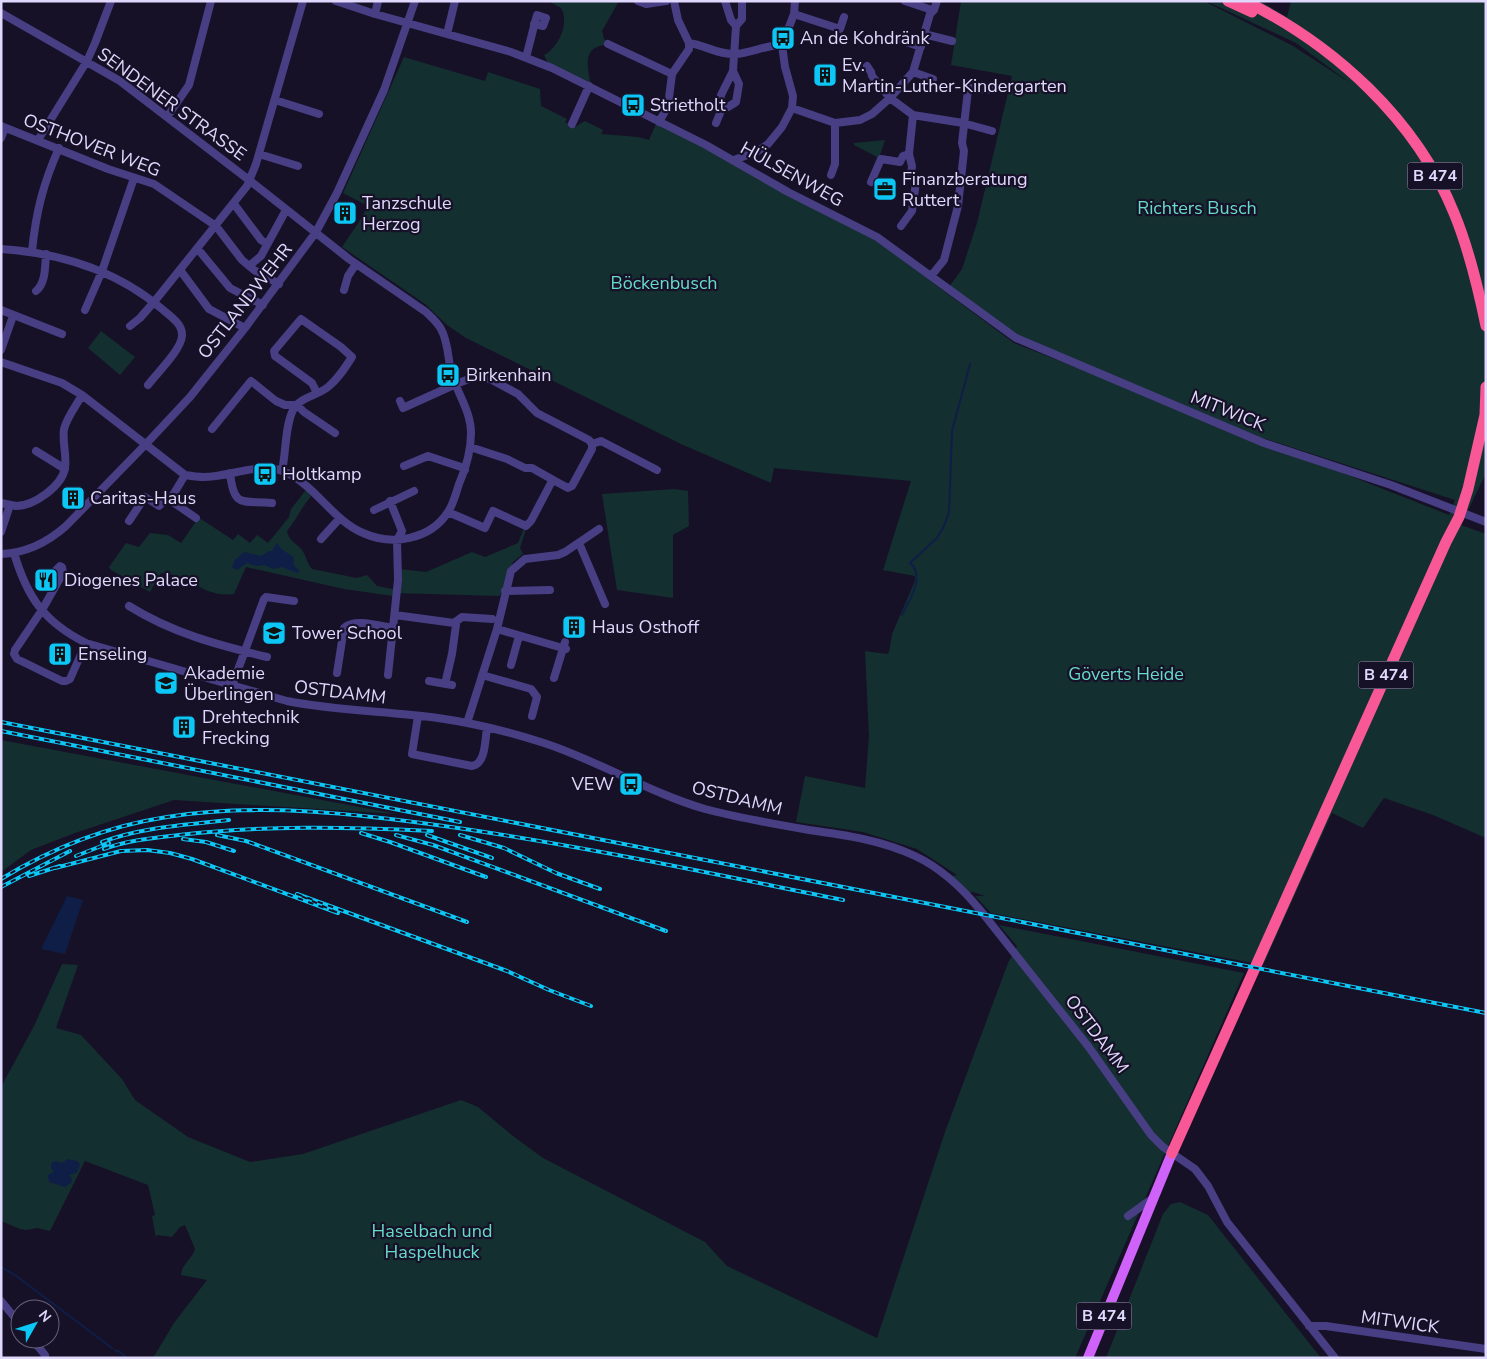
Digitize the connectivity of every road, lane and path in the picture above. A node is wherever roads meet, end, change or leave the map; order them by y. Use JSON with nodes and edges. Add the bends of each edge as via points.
{"nodes":[{"id":1,"x":111,"y":1,"type":"edge"},
{"id":2,"x":211,"y":1,"type":"edge"},
{"id":3,"x":303,"y":1,"type":"edge"},
{"id":4,"x":336,"y":1,"type":"edge"},
{"id":5,"x":378,"y":1,"type":"edge"},
{"id":6,"x":414,"y":1,"type":"edge"},
{"id":7,"x":455,"y":1,"type":"edge"},
{"id":8,"x":638,"y":1,"type":"edge"},
{"id":9,"x":666,"y":1,"type":"edge"},
{"id":10,"x":674,"y":1,"type":"edge"},
{"id":11,"x":725,"y":1,"type":"edge"},
{"id":12,"x":742,"y":1,"type":"edge"},
{"id":13,"x":796,"y":1,"type":"edge"},
{"id":14,"x":905,"y":1,"type":"edge"},
{"id":15,"x":936,"y":1,"type":"edge"},
{"id":16,"x":1228,"y":1,"type":"edge"},
{"id":17,"x":1244,"y":1,"type":"edge"},
{"id":18,"x":932,"y":12,"type":"junction"},
{"id":19,"x":1,"y":13,"type":"edge"},
{"id":20,"x":375,"y":14,"type":"junction"},
{"id":21,"x":794,"y":14,"type":"junction"},
{"id":22,"x":844,"y":17,"type":"dead end"},
{"id":23,"x":408,"y":23,"type":"junction"},
{"id":24,"x":534,"y":24,"type":"dead end"},
{"id":25,"x":736,"y":26,"type":"junction"},
{"id":26,"x":447,"y":34,"type":"junction"},
{"id":27,"x":924,"y":34,"type":"junction"},
{"id":28,"x":897,"y":37,"type":"dead end"},
{"id":29,"x":952,"y":41,"type":"dead end"},
{"id":30,"x":689,"y":43,"type":"junction"},
{"id":31,"x":608,"y":44,"type":"dead end"},
{"id":32,"x":782,"y":45,"type":"junction"},
{"id":33,"x":921,"y":48,"type":"junction"},
{"id":34,"x":733,"y":54,"type":"junction"},
{"id":35,"x":1332,"y":56,"type":"junction"},
{"id":36,"x":526,"y":57,"type":"junction"},
{"id":37,"x":87,"y":60,"type":"junction"},
{"id":38,"x":867,"y":66,"type":"dead end"},
{"id":39,"x":733,"y":71,"type":"junction"},
{"id":40,"x":913,"y":72,"type":"junction"},
{"id":41,"x":672,"y":74,"type":"junction"},
{"id":42,"x":933,"y":79,"type":"dead end"},
{"id":43,"x":588,"y":86,"type":"junction"},
{"id":44,"x":992,"y":90,"type":"dead end"},
{"id":45,"x":890,"y":98,"type":"junction"},
{"id":46,"x":275,"y":100,"type":"junction"},
{"id":47,"x":723,"y":106,"type":"junction"},
{"id":48,"x":792,"y":108,"type":"junction"},
{"id":49,"x":320,"y":114,"type":"dead end"},
{"id":50,"x":913,"y":115,"type":"junction"},
{"id":51,"x":167,"y":117,"type":"junction"},
{"id":52,"x":659,"y":122,"type":"junction"},
{"id":53,"x":716,"y":123,"type":"dead end"},
{"id":54,"x":835,"y":123,"type":"junction"},
{"id":55,"x":963,"y":123,"type":"junction"},
{"id":56,"x":572,"y":124,"type":"dead end"},
{"id":57,"x":3,"y":127,"type":"edge"},
{"id":58,"x":992,"y":131,"type":"dead end"},
{"id":59,"x":1,"y":138,"type":"edge"},
{"id":60,"x":38,"y":140,"type":"junction"},
{"id":61,"x":58,"y":148,"type":"junction"},
{"id":62,"x":259,"y":154,"type":"junction"},
{"id":63,"x":909,"y":154,"type":"junction"},
{"id":64,"x":734,"y":160,"type":"junction"},
{"id":65,"x":900,"y":162,"type":"junction"},
{"id":66,"x":911,"y":163,"type":"junction"},
{"id":67,"x":298,"y":166,"type":"dead end"},
{"id":68,"x":831,"y":175,"type":"dead end"},
{"id":69,"x":134,"y":178,"type":"junction"},
{"id":70,"x":249,"y":180,"type":"junction"},
{"id":71,"x":871,"y":182,"type":"dead end"},
{"id":72,"x":234,"y":204,"type":"junction"},
{"id":73,"x":286,"y":210,"type":"junction"},
{"id":74,"x":216,"y":226,"type":"junction"},
{"id":75,"x":901,"y":226,"type":"dead end"},
{"id":76,"x":316,"y":232,"type":"junction"},
{"id":77,"x":267,"y":244,"type":"junction"},
{"id":78,"x":197,"y":248,"type":"junction"},
{"id":79,"x":1,"y":249,"type":"edge"},
{"id":80,"x":32,"y":251,"type":"junction"},
{"id":81,"x":46,"y":254,"type":"junction"},
{"id":82,"x":356,"y":264,"type":"junction"},
{"id":83,"x":249,"y":266,"type":"junction"},
{"id":84,"x":180,"y":270,"type":"junction"},
{"id":85,"x":102,"y":271,"type":"junction"},
{"id":86,"x":931,"y":276,"type":"junction"},
{"id":87,"x":279,"y":284,"type":"junction"},
{"id":88,"x":344,"y":290,"type":"dead end"},
{"id":89,"x":36,"y":291,"type":"dead end"},
{"id":90,"x":154,"y":302,"type":"junction"},
{"id":91,"x":263,"y":304,"type":"junction"},
{"id":92,"x":970,"y":305,"type":"joint"},
{"id":93,"x":1,"y":310,"type":"edge"},
{"id":94,"x":85,"y":310,"type":"dead end"},
{"id":95,"x":13,"y":316,"type":"junction"},
{"id":96,"x":130,"y":326,"type":"dead end"},
{"id":97,"x":1486,"y":326,"type":"edge"},
{"id":98,"x":245,"y":328,"type":"junction"},
{"id":99,"x":62,"y":334,"type":"dead end"},
{"id":100,"x":1,"y":350,"type":"edge"},
{"id":101,"x":1,"y":362,"type":"edge"},
{"id":102,"x":456,"y":384,"type":"junction"},
{"id":103,"x":148,"y":385,"type":"dead end"},
{"id":104,"x":1486,"y":387,"type":"edge"},
{"id":105,"x":317,"y":394,"type":"junction"},
{"id":106,"x":82,"y":395,"type":"junction"},
{"id":107,"x":400,"y":400,"type":"dead end"},
{"id":108,"x":297,"y":405,"type":"junction"},
{"id":109,"x":212,"y":429,"type":"dead end"},
{"id":110,"x":335,"y":433,"type":"dead end"},
{"id":111,"x":146,"y":444,"type":"junction"},
{"id":112,"x":592,"y":444,"type":"junction"},
{"id":113,"x":470,"y":447,"type":"junction"},
{"id":114,"x":36,"y":451,"type":"dead end"},
{"id":115,"x":404,"y":466,"type":"dead end"},
{"id":116,"x":65,"y":468,"type":"junction"},
{"id":117,"x":465,"y":470,"type":"junction"},
{"id":118,"x":657,"y":470,"type":"dead end"},
{"id":119,"x":282,"y":471,"type":"junction"},
{"id":120,"x":230,"y":473,"type":"junction"},
{"id":121,"x":185,"y":475,"type":"junction"},
{"id":122,"x":555,"y":481,"type":"junction"},
{"id":123,"x":414,"y":491,"type":"dead end"},
{"id":124,"x":170,"y":500,"type":"junction"},
{"id":125,"x":1,"y":502,"type":"edge"},
{"id":126,"x":390,"y":502,"type":"junction"},
{"id":127,"x":272,"y":503,"type":"dead end"},
{"id":128,"x":10,"y":504,"type":"junction"},
{"id":129,"x":374,"y":510,"type":"dead end"},
{"id":130,"x":448,"y":512,"type":"junction"},
{"id":131,"x":196,"y":518,"type":"dead end"},
{"id":132,"x":340,"y":518,"type":"junction"},
{"id":133,"x":129,"y":520,"type":"dead end"},
{"id":134,"x":1486,"y":522,"type":"edge"},
{"id":135,"x":599,"y":529,"type":"dead end"},
{"id":136,"x":1,"y":532,"type":"edge"},
{"id":137,"x":321,"y":539,"type":"dead end"},
{"id":138,"x":397,"y":540,"type":"junction"},
{"id":139,"x":579,"y":543,"type":"junction"},
{"id":140,"x":14,"y":553,"type":"junction"},
{"id":141,"x":1,"y":554,"type":"edge"},
{"id":142,"x":59,"y":580,"type":"dead end"},
{"id":143,"x":550,"y":590,"type":"dead end"},
{"id":144,"x":506,"y":591,"type":"junction"},
{"id":145,"x":294,"y":601,"type":"dead end"},
{"id":146,"x":605,"y":604,"type":"dead end"},
{"id":147,"x":130,"y":606,"type":"dead end"},
{"id":148,"x":42,"y":610,"type":"junction"},
{"id":149,"x":395,"y":615,"type":"junction"},
{"id":150,"x":492,"y":619,"type":"dead end"},
{"id":151,"x":454,"y":622,"type":"junction"},
{"id":152,"x":393,"y":628,"type":"junction"},
{"id":153,"x":497,"y":629,"type":"junction"},
{"id":154,"x":520,"y":636,"type":"junction"},
{"id":155,"x":86,"y":643,"type":"junction"},
{"id":156,"x":244,"y":652,"type":"junction"},
{"id":157,"x":267,"y":657,"type":"dead end"},
{"id":158,"x":511,"y":666,"type":"dead end"},
{"id":159,"x":337,"y":673,"type":"dead end"},
{"id":160,"x":388,"y":675,"type":"dead end"},
{"id":161,"x":482,"y":675,"type":"junction"},
{"id":162,"x":554,"y":678,"type":"dead end"},
{"id":163,"x":429,"y":681,"type":"dead end"},
{"id":164,"x":232,"y":686,"type":"junction"},
{"id":165,"x":418,"y":716,"type":"junction"},
{"id":166,"x":532,"y":716,"type":"dead end"},
{"id":167,"x":467,"y":723,"type":"junction"},
{"id":168,"x":487,"y":728,"type":"junction"},
{"id":169,"x":1172,"y":1153,"type":"junction"},
{"id":170,"x":1153,"y":1198,"type":"junction"},
{"id":171,"x":1128,"y":1216,"type":"dead end"},
{"id":172,"x":1,"y":1302,"type":"edge"},
{"id":173,"x":10,"y":1312,"type":"edge"},
{"id":174,"x":1309,"y":1326,"type":"junction"},
{"id":175,"x":1486,"y":1349,"type":"edge"},
{"id":176,"x":1088,"y":1358,"type":"edge"},
{"id":177,"x":1335,"y":1358,"type":"edge"}],
"edges":[{"from":1,"to":37,"type":"street"},
{"from":2,"to":51,"type":"street","via":[[189,85]]},
{"from":3,"to":46,"type":"street"},
{"from":4,"to":20,"type":"street","name":"HÜLSENWEG"},
{"from":5,"to":20,"type":"street"},
{"from":6,"to":23,"type":"street","name":"OSTLANDWEHR"},
{"from":7,"to":26,"type":"street"},
{"from":8,"to":9,"type":"street","via":[[646,4]]},
{"from":10,"to":30,"type":"street","via":[[678,20]]},
{"from":11,"to":25,"type":"street"},
{"from":12,"to":25,"type":"street","via":[[742,19]]},
{"from":13,"to":21,"type":"street"},
{"from":14,"to":18,"type":"street"},
{"from":15,"to":18,"type":"street"},
{"from":16,"to":35,"type":"highway","number":"B 474"},
{"from":17,"to":35,"type":"highway","number":"B 474","via":[[1285,22]]},
{"from":18,"to":27,"type":"street"},
{"from":19,"to":37,"type":"street","name":"SENDENER STRASSE"},
{"from":20,"to":23,"type":"street","name":"HÜLSENWEG"},
{"from":21,"to":22,"type":"street","via":[[840,29]]},
{"from":21,"to":32,"type":"street"},
{"from":23,"to":26,"type":"street","name":"HÜLSENWEG"},
{"from":23,"to":76,"type":"street","name":"OSTLANDWEHR","via":[[384,90],[338,193]]},
{"from":24,"to":36,"type":"street"},
{"from":25,"to":34,"type":"street"},
{"from":26,"to":36,"type":"street","name":"HÜLSENWEG"},
{"from":27,"to":29,"type":"street"},
{"from":27,"to":33,"type":"street"},
{"from":28,"to":33,"type":"street"},
{"from":30,"to":34,"type":"street"},
{"from":30,"to":41,"type":"street","via":[[689,49]]},
{"from":31,"to":41,"type":"street"},
{"from":32,"to":34,"type":"street"},
{"from":32,"to":48,"type":"street","via":[[793,96]]},
{"from":33,"to":40,"type":"street"},
{"from":34,"to":39,"type":"street"},
{"from":35,"to":97,"type":"highway","number":"B 474","via":[[1364,84],[1426,157],[1454,212],[1474,269]]},
{"from":36,"to":43,"type":"street","name":"HÜLSENWEG"},
{"from":37,"to":51,"type":"street","name":"SENDENER STRASSE"},
{"from":37,"to":60,"type":"street"},
{"from":38,"to":45,"type":"street","via":[[872,72],[869,79]]},
{"from":39,"to":47,"type":"street","via":[[721,95]]},
{"from":39,"to":47,"type":"street","via":[[739,84],[736,102]]},
{"from":40,"to":42,"type":"street"},
{"from":40,"to":45,"type":"street"},
{"from":41,"to":52,"type":"street","via":[[668,106]]},
{"from":43,"to":52,"type":"street","name":"HÜLSENWEG"},
{"from":43,"to":56,"type":"street"},
{"from":44,"to":55,"type":"street","via":[[974,87],[968,90]]},
{"from":45,"to":50,"type":"street"},
{"from":45,"to":54,"type":"street","via":[[860,120]]},
{"from":46,"to":49,"type":"street"},
{"from":46,"to":62,"type":"street"},
{"from":47,"to":53,"type":"street"},
{"from":48,"to":54,"type":"street"},
{"from":48,"to":64,"type":"street","via":[[768,144]]},
{"from":50,"to":55,"type":"street"},
{"from":50,"to":63,"type":"street"},
{"from":51,"to":70,"type":"street","name":"SENDENER STRASSE"},
{"from":52,"to":64,"type":"street","name":"HÜLSENWEG"},
{"from":54,"to":68,"type":"street","via":[[835,164]]},
{"from":55,"to":58,"type":"street"},
{"from":55,"to":86,"type":"street","via":[[964,151],[958,206],[944,260]]},
{"from":57,"to":59,"type":"street","name":"OSTHOVER WEG"},
{"from":57,"to":60,"type":"street","name":"OSTHOVER WEG"},
{"from":60,"to":61,"type":"street","name":"OSTHOVER WEG"},
{"from":61,"to":69,"type":"street","name":"OSTHOVER WEG"},
{"from":61,"to":80,"type":"street","via":[[40,199]]},
{"from":62,"to":67,"type":"street"},
{"from":62,"to":70,"type":"street"},
{"from":63,"to":65,"type":"street"},
{"from":63,"to":66,"type":"street"},
{"from":64,"to":86,"type":"street","name":"HÜLSENWEG","via":[[788,192],[877,237]]},
{"from":65,"to":66,"type":"street"},
{"from":65,"to":71,"type":"street","via":[[881,159]]},
{"from":66,"to":75,"type":"street","via":[[911,175],[916,182],[912,211]]},
{"from":69,"to":74,"type":"street","name":"OSTHOVER WEG","via":[[154,184]]},
{"from":69,"to":85,"type":"street"},
{"from":70,"to":72,"type":"street"},
{"from":70,"to":73,"type":"street","name":"SENDENER STRASSE"},
{"from":72,"to":74,"type":"street"},
{"from":72,"to":77,"type":"street"},
{"from":73,"to":76,"type":"street","name":"SENDENER STRASSE"},
{"from":73,"to":77,"type":"street"},
{"from":74,"to":78,"type":"street"},
{"from":74,"to":83,"type":"street","name":"OSTHOVER WEG"},
{"from":76,"to":82,"type":"street","name":"SENDENER STRASSE"},
{"from":76,"to":87,"type":"street","name":"OSTLANDWEHR"},
{"from":77,"to":83,"type":"street","via":[[261,256]]},
{"from":78,"to":84,"type":"street"},
{"from":78,"to":91,"type":"street","via":[[230,288]]},
{"from":79,"to":80,"type":"street"},
{"from":80,"to":81,"type":"street"},
{"from":81,"to":85,"type":"street"},
{"from":81,"to":89,"type":"street","via":[[44,274]]},
{"from":82,"to":88,"type":"street"},
{"from":82,"to":102,"type":"street","name":"SENDENER STRASSE","via":[[436,321],[442,330]]},
{"from":83,"to":87,"type":"street","name":"OSTHOVER WEG"},
{"from":84,"to":90,"type":"street"},
{"from":84,"to":98,"type":"street","via":[[209,308]]},
{"from":85,"to":90,"type":"street"},
{"from":85,"to":94,"type":"street"},
{"from":86,"to":92,"type":"street","name":"HÜLSENWEG"},
{"from":87,"to":91,"type":"street","name":"OSTLANDWEHR"},
{"from":90,"to":96,"type":"street"},
{"from":90,"to":103,"type":"street","via":[[176,321],[182,334],[177,349]]},
{"from":91,"to":98,"type":"street","name":"OSTLANDWEHR"},
{"from":92,"to":134,"type":"street","name":"MITWICK","via":[[1016,338],[1055,356],[1264,443],[1391,485]]},
{"from":93,"to":95,"type":"street"},
{"from":95,"to":99,"type":"street"},
{"from":95,"to":100,"type":"street"},
{"from":98,"to":111,"type":"street","name":"OSTLANDWEHR"},
{"from":101,"to":106,"type":"street","via":[[62,382]]},
{"from":102,"to":107,"type":"street","via":[[403,408]]},
{"from":102,"to":112,"type":"street","via":[[474,377],[492,380],[518,394],[537,413]]},
{"from":102,"to":113,"type":"street","name":"SENDENER STRASSE","via":[[470,420]]},
{"from":104,"to":169,"type":"highway","number":"B 474","via":[[1485,414],[1459,517]]},
{"from":105,"to":105,"type":"street","via":[[338,378],[352,357],[301,319],[274,351],[275,356],[312,383]]},
{"from":105,"to":108,"type":"street"},
{"from":106,"to":111,"type":"street"},
{"from":106,"to":116,"type":"street","via":[[64,430]]},
{"from":108,"to":109,"type":"street","via":[[276,401],[251,381]]},
{"from":108,"to":110,"type":"street"},
{"from":108,"to":119,"type":"street","via":[[288,420]]},
{"from":111,"to":121,"type":"street"},
{"from":111,"to":140,"type":"street","name":"OSTLANDWEHR","via":[[55,535],[41,544]]},
{"from":112,"to":118,"type":"street","via":[[601,441]]},
{"from":112,"to":122,"type":"street","via":[[572,486],[568,488]]},
{"from":113,"to":117,"type":"street","name":"SENDENER STRASSE"},
{"from":113,"to":122,"type":"street","via":[[532,468]]},
{"from":114,"to":116,"type":"street"},
{"from":115,"to":117,"type":"street","via":[[428,456]]},
{"from":116,"to":128,"type":"street","via":[[57,484],[42,496],[24,504]]},
{"from":117,"to":130,"type":"street","name":"SENDENER STRASSE"},
{"from":119,"to":120,"type":"street","via":[[264,469]]},
{"from":119,"to":132,"type":"street","via":[[296,478]]},
{"from":120,"to":121,"type":"street","via":[[205,477]]},
{"from":120,"to":127,"type":"street","via":[[237,499]]},
{"from":121,"to":124,"type":"street"},
{"from":122,"to":130,"type":"street","via":[[526,526],[493,511],[485,528]]},
{"from":123,"to":126,"type":"street"},
{"from":124,"to":131,"type":"street"},
{"from":124,"to":133,"type":"street","via":[[159,506],[145,497]]},
{"from":125,"to":128,"type":"street"},
{"from":126,"to":129,"type":"street"},
{"from":126,"to":138,"type":"street","via":[[402,531]]},
{"from":128,"to":136,"type":"street"},
{"from":130,"to":138,"type":"street","via":[[429,530],[412,538]]},
{"from":132,"to":137,"type":"street"},
{"from":132,"to":138,"type":"street","via":[[363,534]]},
{"from":135,"to":139,"type":"street"},
{"from":138,"to":149,"type":"street","via":[[399,565]]},
{"from":139,"to":144,"type":"street","via":[[558,555],[525,559],[511,571]]},
{"from":139,"to":146,"type":"street"},
{"from":140,"to":141,"type":"street"},
{"from":140,"to":148,"type":"street","name":"OSTDAMM","via":[[27,590]]},
{"from":142,"to":148,"type":"street"},
{"from":143,"to":144,"type":"street"},
{"from":144,"to":153,"type":"street"},
{"from":145,"to":156,"type":"street","via":[[264,599]]},
{"from":147,"to":156,"type":"street","via":[[168,628]]},
{"from":148,"to":155,"type":"street","name":"OSTDAMM"},
{"from":148,"to":155,"type":"street","via":[[15,650],[17,658],[66,681],[70,679]]},
{"from":149,"to":151,"type":"street"},
{"from":149,"to":152,"type":"street"},
{"from":150,"to":151,"type":"street","via":[[462,617]]},
{"from":151,"to":163,"type":"street","via":[[448,684]]},
{"from":152,"to":159,"type":"street","via":[[348,624],[344,628]]},
{"from":152,"to":160,"type":"street"},
{"from":153,"to":154,"type":"street"},
{"from":153,"to":161,"type":"street"},
{"from":154,"to":158,"type":"street"},
{"from":154,"to":162,"type":"street","via":[[565,647]]},
{"from":155,"to":164,"type":"street","name":"OSTDAMM"},
{"from":156,"to":157,"type":"street"},
{"from":156,"to":164,"type":"street"},
{"from":161,"to":166,"type":"street","via":[[531,689],[537,697]]},
{"from":161,"to":167,"type":"street"},
{"from":164,"to":165,"type":"street","name":"OSTDAMM","via":[[287,702]]},
{"from":165,"to":167,"type":"street","name":"OSTDAMM"},
{"from":165,"to":168,"type":"street","via":[[412,754],[472,766],[481,761]]},
{"from":167,"to":168,"type":"street","name":"OSTDAMM"},
{"from":168,"to":169,"type":"street","name":"OSTDAMM","via":[[544,743],[704,808],[740,818],[857,837],[897,848],[937,869],[972,900],[999,932],[1088,1046],[1151,1135]]},
{"from":169,"to":170,"type":"main road","number":"B 474"},
{"from":169,"to":174,"type":"street","name":"OSTDAMM","via":[[1202,1176],[1227,1222]]},
{"from":170,"to":171,"type":"street"},
{"from":170,"to":176,"type":"main road","number":"B 474"},
{"from":172,"to":173,"type":"street"},
{"from":174,"to":175,"type":"street","name":"MITWICK"},
{"from":174,"to":177,"type":"street","name":"OSTDAMM"}]}
